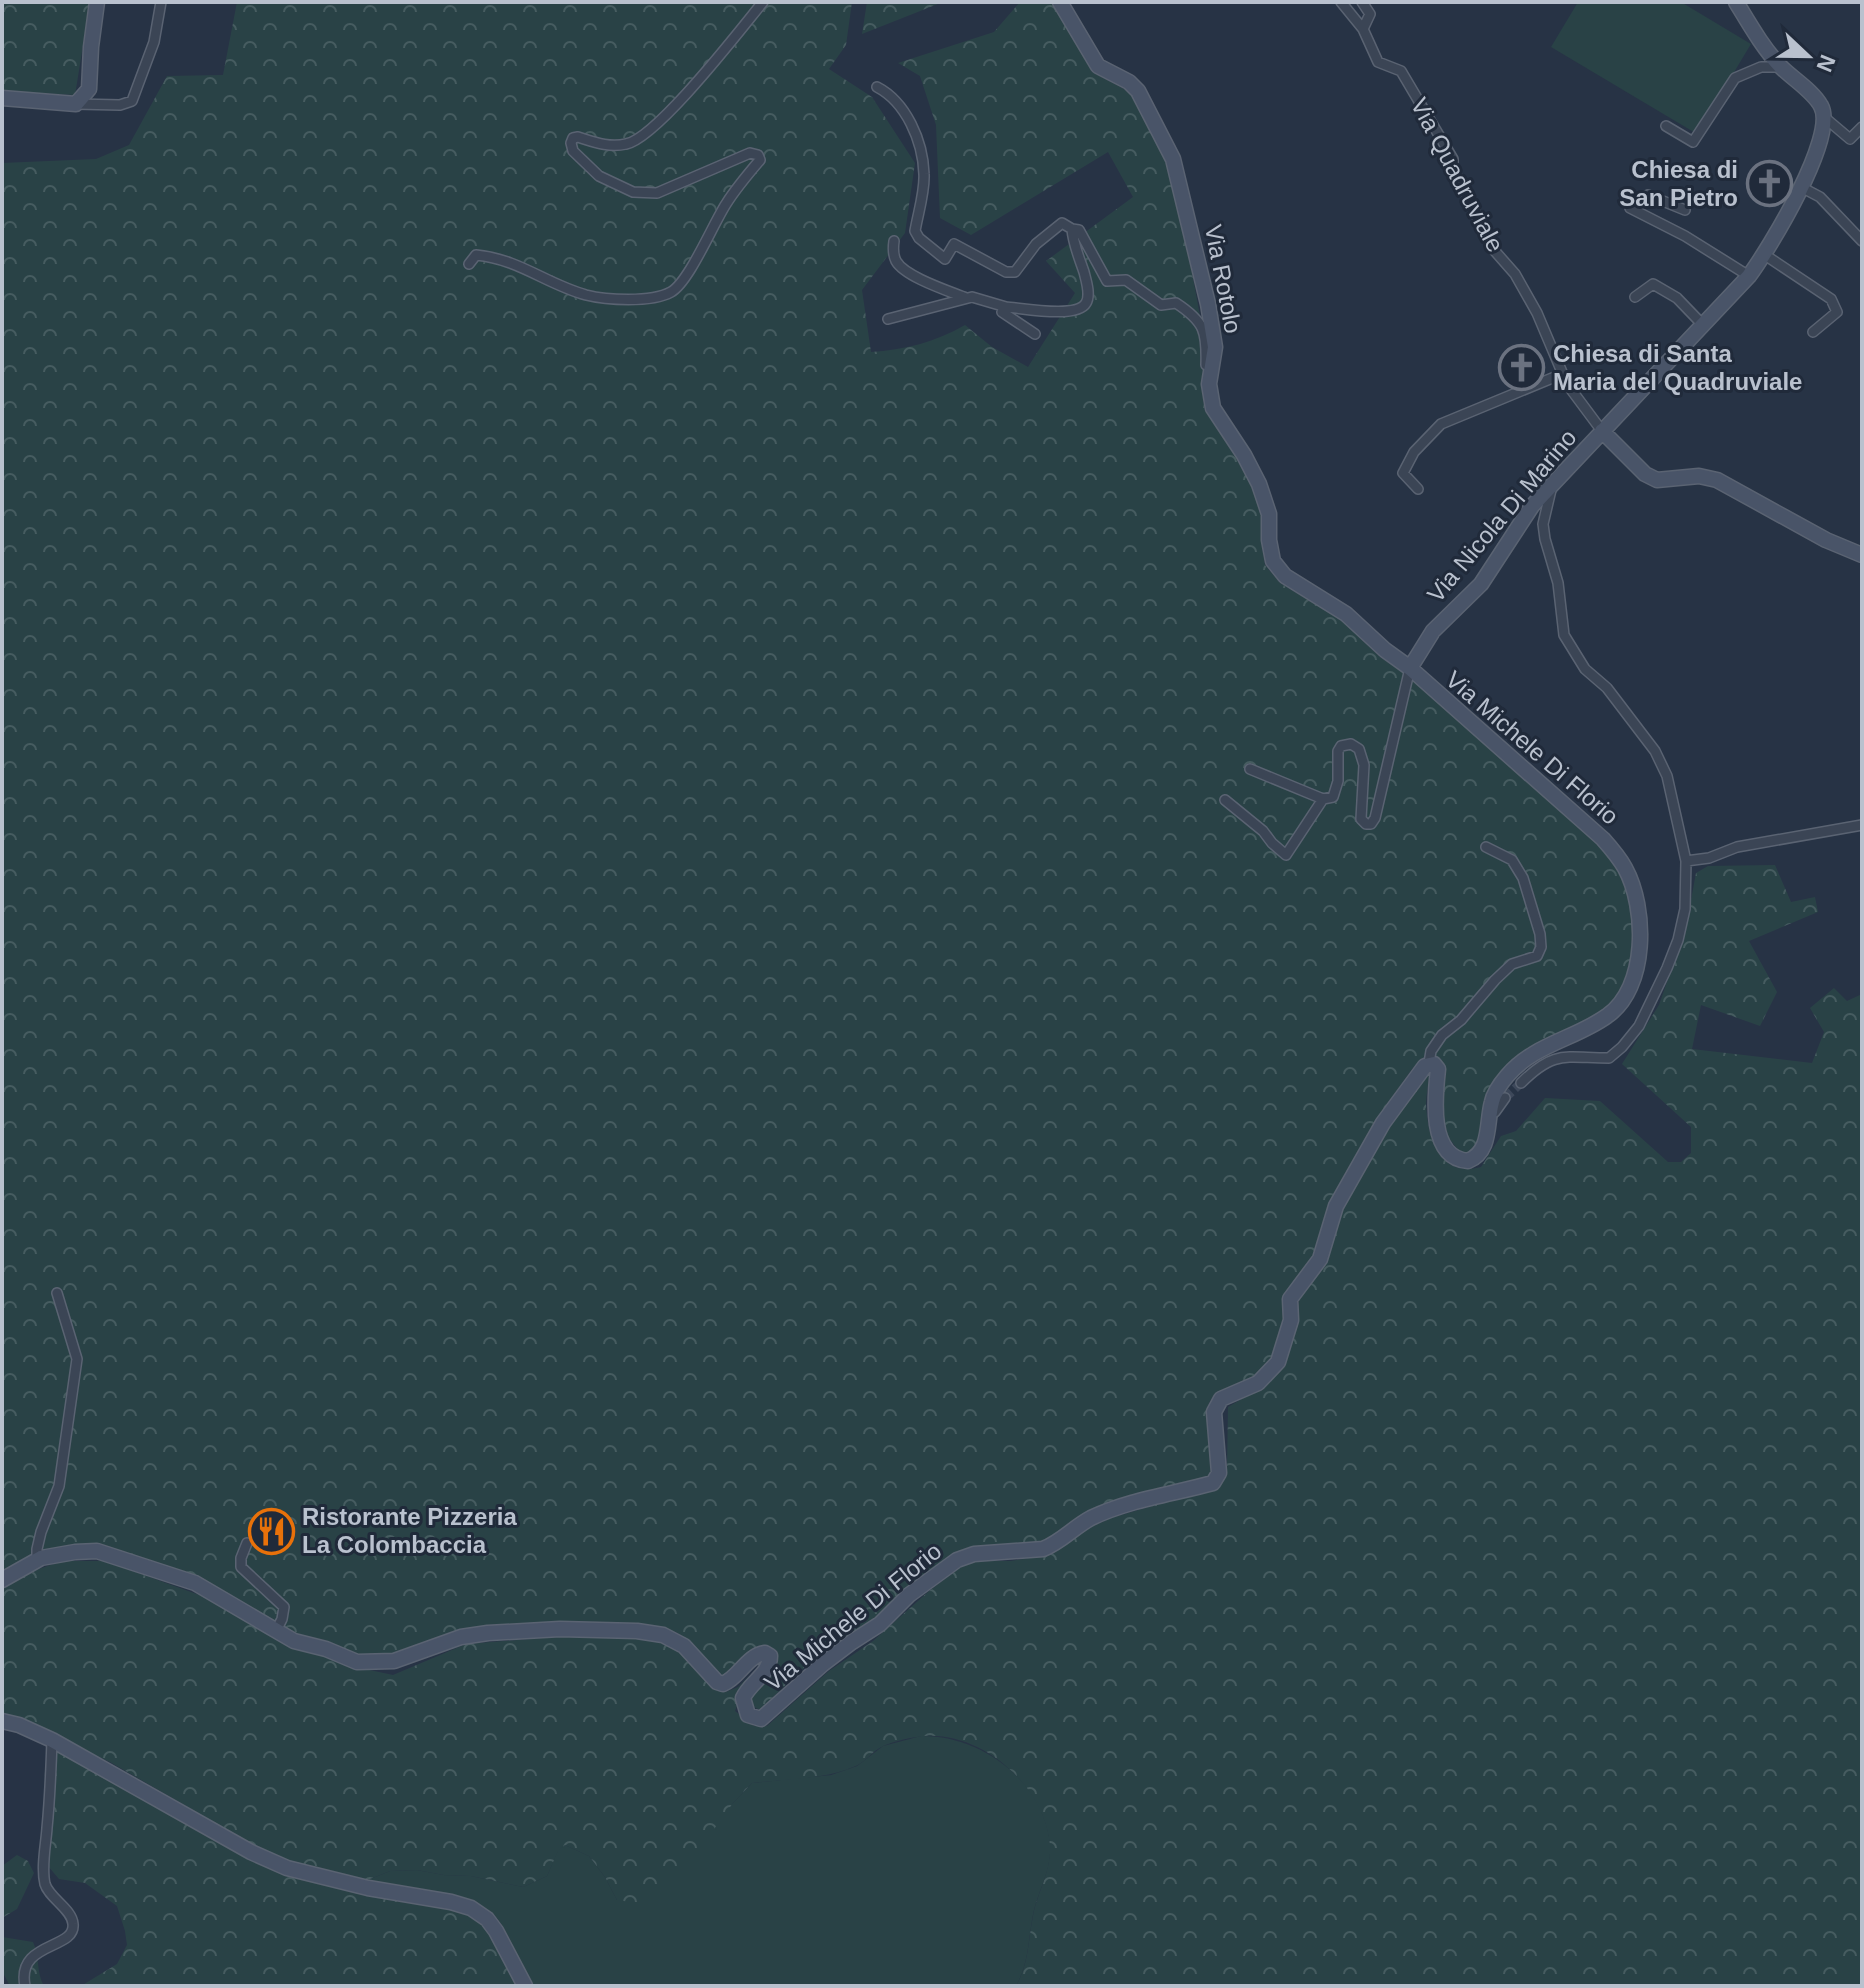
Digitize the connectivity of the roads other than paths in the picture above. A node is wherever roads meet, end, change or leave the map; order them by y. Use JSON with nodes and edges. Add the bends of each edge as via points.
{"nodes":[{"id":1,"x":97,"y":2,"type":"edge"},
{"id":2,"x":161,"y":2,"type":"edge"},
{"id":3,"x":763,"y":2,"type":"edge"},
{"id":4,"x":1060,"y":2,"type":"edge"},
{"id":5,"x":1341,"y":2,"type":"edge"},
{"id":6,"x":1362,"y":2,"type":"edge"},
{"id":7,"x":1736,"y":2,"type":"edge"},
{"id":8,"x":1363,"y":29,"type":"junction"},
{"id":9,"x":1781,"y":67,"type":"junction"},
{"id":10,"x":877,"y":87,"type":"dead end"},
{"id":11,"x":2,"y":98,"type":"edge"},
{"id":12,"x":76,"y":104,"type":"junction"},
{"id":13,"x":1824,"y":117,"type":"junction"},
{"id":14,"x":1666,"y":126,"type":"dead end"},
{"id":15,"x":1862,"y":127,"type":"edge"},
{"id":16,"x":1801,"y":187,"type":"junction"},
{"id":17,"x":1685,"y":210,"type":"dead end"},
{"id":18,"x":1072,"y":229,"type":"junction"},
{"id":19,"x":894,"y":241,"type":"dead end"},
{"id":20,"x":1862,"y":241,"type":"edge"},
{"id":21,"x":1765,"y":255,"type":"junction"},
{"id":22,"x":469,"y":264,"type":"dead end"},
{"id":23,"x":1749,"y":276,"type":"junction"},
{"id":24,"x":1635,"y":297,"type":"dead end"},
{"id":25,"x":966,"y":298,"type":"junction"},
{"id":26,"x":1006,"y":307,"type":"junction"},
{"id":27,"x":888,"y":319,"type":"dead end"},
{"id":28,"x":1702,"y":324,"type":"junction"},
{"id":29,"x":1813,"y":332,"type":"dead end"},
{"id":30,"x":1035,"y":334,"type":"dead end"},
{"id":31,"x":1562,"y":374,"type":"junction"},
{"id":32,"x":1211,"y":375,"type":"junction"},
{"id":33,"x":1602,"y":431,"type":"junction"},
{"id":34,"x":1553,"y":483,"type":"junction"},
{"id":35,"x":1418,"y":489,"type":"dead end"},
{"id":36,"x":1862,"y":555,"type":"edge"},
{"id":37,"x":1410,"y":668,"type":"junction"},
{"id":38,"x":1250,"y":769,"type":"dead end"},
{"id":39,"x":1323,"y":799,"type":"junction"},
{"id":40,"x":1225,"y":800,"type":"dead end"},
{"id":41,"x":1862,"y":825,"type":"edge"},
{"id":42,"x":1486,"y":847,"type":"dead end"},
{"id":43,"x":1686,"y":861,"type":"junction"},
{"id":44,"x":1429,"y":1063,"type":"junction"},
{"id":45,"x":1521,"y":1083,"type":"tunnel mouth"},
{"id":46,"x":1505,"y":1098,"type":"tunnel mouth"},
{"id":47,"x":1490,"y":1112,"type":"junction"},
{"id":48,"x":57,"y":1293,"type":"dead end"},
{"id":49,"x":247,"y":1543,"type":"dead end"},
{"id":50,"x":37,"y":1560,"type":"junction"},
{"id":51,"x":2,"y":1580,"type":"edge"},
{"id":52,"x":276,"y":1631,"type":"junction"},
{"id":53,"x":2,"y":1721,"type":"edge"},
{"id":54,"x":52,"y":1740,"type":"junction"},
{"id":55,"x":25,"y":1986,"type":"edge"},
{"id":56,"x":525,"y":1986,"type":"edge"}],
"edges":[{"from":1,"to":12,"type":"street","via":[[89,89]]},
{"from":2,"to":12,"type":"street","via":[[154,42],[132,101]]},
{"from":3,"to":22,"type":"street","via":[[702,78],[630,144],[578,137],[571,143],[599,176],[633,192],[657,193],[750,153],[758,155],[760,160],[726,203],[672,292],[619,299],[587,295],[498,257],[476,255]]},
{"from":4,"to":32,"type":"street","name":"Via Rotolo","via":[[1098,66],[1138,91],[1173,159],[1208,304],[1215,347]]},
{"from":5,"to":8,"type":"street","name":"Via Quadruviale"},
{"from":6,"to":8,"type":"street","name":"Via Quadruviale","via":[[1370,14]]},
{"from":7,"to":9,"type":"street"},
{"from":8,"to":31,"type":"street","name":"Via Quadruviale","via":[[1378,62],[1401,71],[1453,159],[1493,249],[1537,313]]},
{"from":9,"to":13,"type":"street","via":[[1820,104]]},
{"from":9,"to":14,"type":"street","via":[[1761,67],[1735,78],[1693,142]]},
{"from":10,"to":18,"type":"street","via":[[904,109],[921,153],[924,175],[915,231],[945,259],[954,244],[1015,272],[1048,231],[1062,223]]},
{"from":11,"to":12,"type":"street"},
{"from":13,"to":15,"type":"street","via":[[1850,139]]},
{"from":13,"to":16,"type":"street","name":"Via Nicola Di Marino"},
{"from":16,"to":20,"type":"street","via":[[1820,197]]},
{"from":16,"to":21,"type":"street","name":"Via Nicola Di Marino"},
{"from":17,"to":23,"type":"street","via":[[1648,195],[1630,208]]},
{"from":18,"to":26,"type":"street","via":[[1087,302],[1068,312]]},
{"from":18,"to":32,"type":"street","via":[[1079,230],[1107,281],[1126,280],[1161,305],[1176,303],[1198,318]]},
{"from":19,"to":25,"type":"street","via":[[897,263]]},
{"from":21,"to":23,"type":"street","name":"Via Nicola Di Marino"},
{"from":21,"to":29,"type":"street","via":[[1831,299],[1837,312]]},
{"from":23,"to":28,"type":"street","name":"Via Nicola Di Marino"},
{"from":24,"to":28,"type":"street","via":[[1653,284],[1677,298]]},
{"from":25,"to":26,"type":"street"},
{"from":25,"to":27,"type":"street"},
{"from":26,"to":30,"type":"street","via":[[1002,312]]},
{"from":28,"to":33,"type":"street","name":"Via Nicola Di Marino"},
{"from":31,"to":33,"type":"street","name":"Via Quadruviale"},
{"from":31,"to":35,"type":"street","via":[[1441,424],[1414,452],[1403,473]]},
{"from":32,"to":37,"type":"street","name":"Via Rotolo","via":[[1213,408],[1259,484],[1269,514],[1273,561],[1285,576],[1346,614]]},
{"from":33,"to":34,"type":"street","name":"Via Nicola Di Marino"},
{"from":33,"to":36,"type":"street","via":[[1657,480],[1717,480]]},
{"from":34,"to":37,"type":"street","name":"Via Nicola Di Marino","via":[[1481,584],[1433,631]]},
{"from":34,"to":43,"type":"street","via":[[1543,524],[1564,635],[1585,669],[1607,688],[1655,751],[1667,776]]},
{"from":37,"to":39,"type":"street","via":[[1375,818],[1371,824],[1360,816],[1364,765],[1355,746],[1341,746],[1333,797]]},
{"from":37,"to":47,"type":"street","name":"Via Michele Di Florio","via":[[1603,839],[1626,869],[1636,899],[1636,969],[1625,999],[1607,1017],[1542,1048],[1512,1070],[1497,1089]]},
{"from":38,"to":39,"type":"street"},
{"from":39,"to":40,"type":"street","via":[[1286,855]]},
{"from":41,"to":43,"type":"street"},
{"from":42,"to":44,"type":"street","via":[[1512,860],[1519,870],[1541,947],[1537,956],[1506,970],[1442,1035]]},
{"from":43,"to":45,"type":"street","via":[[1678,940],[1639,1026],[1609,1058],[1556,1058]]},
{"from":44,"to":47,"type":"street","name":"Via Michele Di Florio","via":[[1438,1069],[1433,1107],[1437,1126],[1455,1157],[1468,1161],[1480,1153]]},
{"from":44,"to":52,"type":"street","name":"Via Michele Di Florio","via":[[1383,1123],[1336,1206],[1320,1259],[1290,1299],[1291,1320],[1278,1362],[1258,1383],[1216,1404],[1218,1478],[1213,1483],[1098,1516],[1043,1549],[957,1560],[761,1719],[748,1715],[743,1698],[769,1666],[765,1653],[723,1684],[673,1639],[637,1631],[488,1633],[375,1663],[346,1660]]},
{"from":46,"to":47,"type":"street"},
{"from":48,"to":50,"type":"street","via":[[77,1359],[59,1486],[41,1532]]},
{"from":49,"to":52,"type":"street","via":[[241,1567],[284,1607]]},
{"from":50,"to":51,"type":"street","name":"Via Michele Di Florio"},
{"from":50,"to":52,"type":"street","name":"Via Michele Di Florio","via":[[75,1552],[116,1556],[208,1589]]},
{"from":53,"to":54,"type":"street"},
{"from":54,"to":55,"type":"street","via":[[44,1882],[74,1922],[58,1943],[30,1957]]},
{"from":54,"to":56,"type":"street","via":[[271,1862],[324,1879],[471,1908],[496,1931]]}]}
